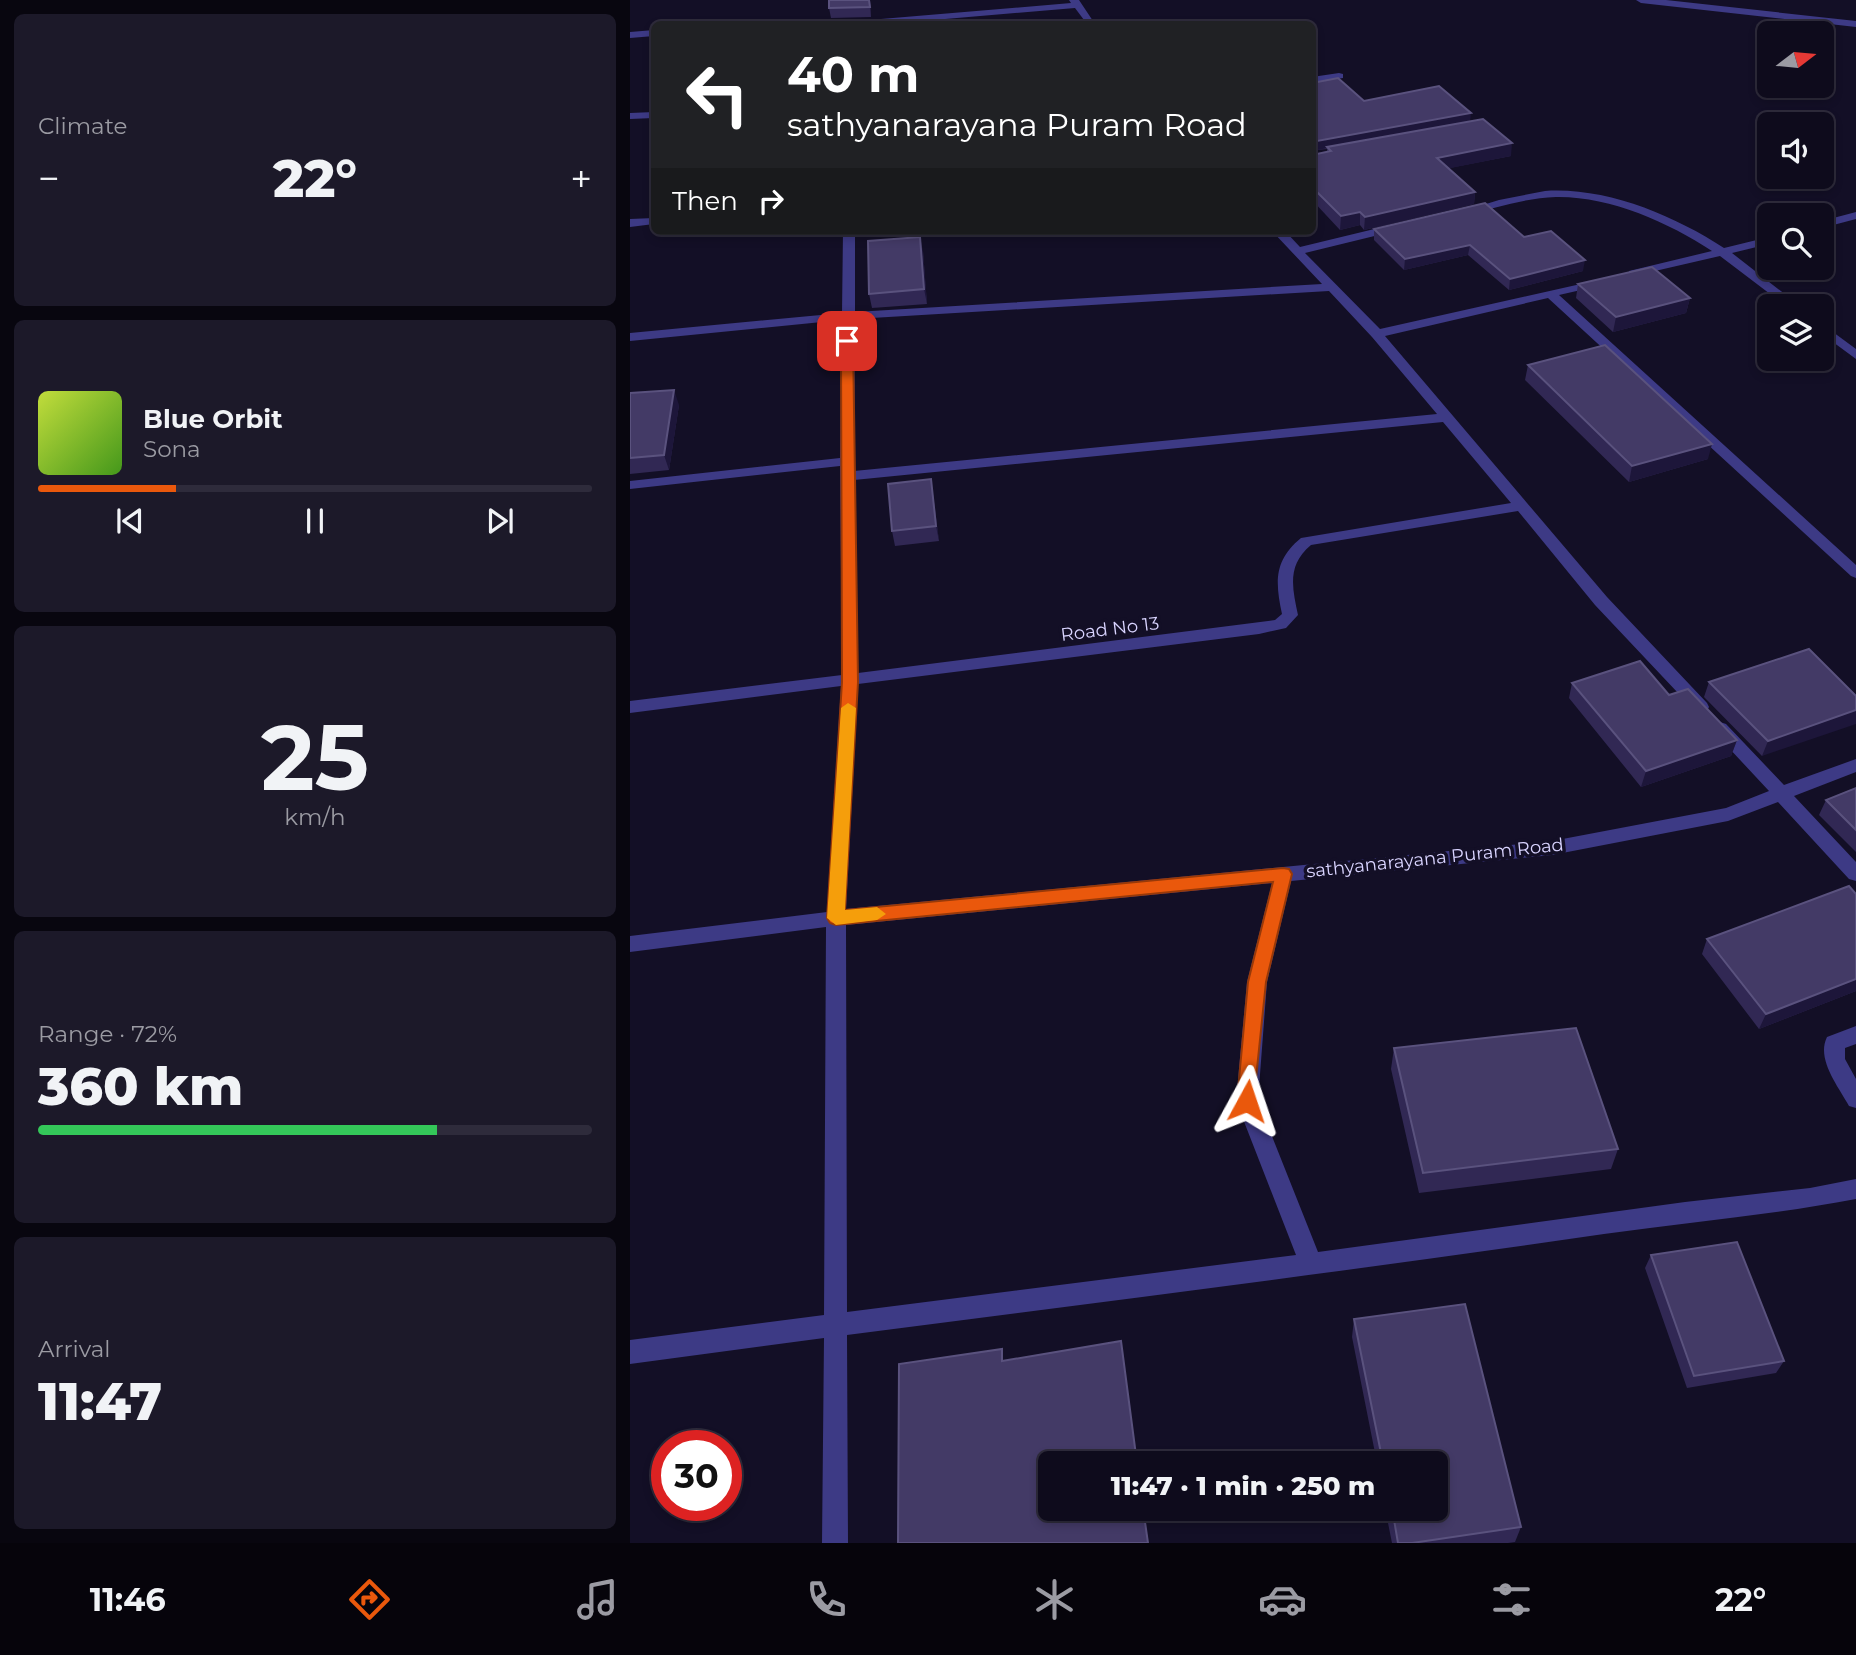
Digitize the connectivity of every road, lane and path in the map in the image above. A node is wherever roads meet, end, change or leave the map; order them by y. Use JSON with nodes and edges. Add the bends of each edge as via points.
{"nodes":[{"id":1,"x":1641,"y":0,"type":"edge"},
{"id":2,"x":1075,"y":3,"type":"edge"},
{"id":3,"x":883,"y":21,"type":"edge"},
{"id":4,"x":1089,"y":21,"type":"edge"},
{"id":5,"x":1856,"y":24,"type":"edge"},
{"id":6,"x":651,"y":33,"type":"edge"},
{"id":7,"x":630,"y":35,"type":"edge"},
{"id":8,"x":1339,"y":76,"type":"edge"},
{"id":9,"x":1316,"y":79,"type":"edge"},
{"id":10,"x":651,"y":115,"type":"edge"},
{"id":11,"x":630,"y":117,"type":"edge"},
{"id":12,"x":1453,"y":215,"type":"edge"},
{"id":13,"x":1856,"y":215,"type":"edge"},
{"id":14,"x":651,"y":221,"type":"edge"},
{"id":15,"x":1834,"y":221,"type":"edge"},
{"id":16,"x":630,"y":223,"type":"edge"},
{"id":17,"x":1414,"y":224,"type":"edge"},
{"id":18,"x":849,"y":235,"type":"edge"},
{"id":19,"x":1282,"y":235,"type":"edge"},
{"id":20,"x":1757,"y":243,"type":"edge"},
{"id":21,"x":1297,"y":251,"type":"junction"},
{"id":22,"x":1725,"y":252,"type":"junction"},
{"id":23,"x":1329,"y":287,"type":"junction"},
{"id":24,"x":1550,"y":293,"type":"junction"},
{"id":25,"x":1779,"y":294,"type":"edge"},
{"id":26,"x":847,"y":316,"type":"junction"},
{"id":27,"x":1377,"y":334,"type":"junction"},
{"id":28,"x":630,"y":337,"type":"edge"},
{"id":29,"x":1834,"y":338,"type":"edge"},
{"id":30,"x":1856,"y":355,"type":"edge"},
{"id":31,"x":1449,"y":417,"type":"junction"},
{"id":32,"x":847,"y":469,"type":"junction"},
{"id":33,"x":630,"y":485,"type":"edge"},
{"id":34,"x":1522,"y":506,"type":"junction"},
{"id":35,"x":1856,"y":573,"type":"edge"},
{"id":36,"x":850,"y":682,"type":"junction"},
{"id":37,"x":630,"y":707,"type":"edge"},
{"id":38,"x":1856,"y":765,"type":"edge"},
{"id":39,"x":1780,"y":792,"type":"junction"},
{"id":40,"x":1283,"y":874,"type":"junction"},
{"id":41,"x":1856,"y":874,"type":"edge"},
{"id":42,"x":836,"y":918,"type":"junction"},
{"id":43,"x":630,"y":944,"type":"edge"},
{"id":44,"x":1856,"y":1035,"type":"edge"},
{"id":45,"x":1856,"y":1099,"type":"edge"},
{"id":46,"x":1856,"y":1189,"type":"edge"},
{"id":47,"x":1311,"y":1264,"type":"junction"},
{"id":48,"x":836,"y":1324,"type":"junction"},
{"id":49,"x":630,"y":1352,"type":"edge"},
{"id":50,"x":835,"y":1543,"type":"edge"}],
"edges":[{"from":1,"to":5,"type":"street"},
{"from":2,"to":3,"type":"street"},
{"from":2,"to":4,"type":"street"},
{"from":6,"to":7,"type":"street"},
{"from":8,"to":9,"type":"street"},
{"from":10,"to":11,"type":"street"},
{"from":12,"to":22,"type":"street","via":[[1531,197],[1584,196],[1643,210],[1688,228]]},
{"from":13,"to":15,"type":"street"},
{"from":14,"to":16,"type":"street"},
{"from":17,"to":21,"type":"street"},
{"from":18,"to":26,"type":"street"},
{"from":19,"to":21,"type":"street"},
{"from":20,"to":22,"type":"street"},
{"from":21,"to":23,"type":"street"},
{"from":22,"to":24,"type":"street"},
{"from":22,"to":25,"type":"street"},
{"from":23,"to":26,"type":"street"},
{"from":23,"to":27,"type":"street"},
{"from":24,"to":27,"type":"street"},
{"from":24,"to":35,"type":"street"},
{"from":26,"to":28,"type":"street"},
{"from":26,"to":32,"type":"street"},
{"from":27,"to":31,"type":"street"},
{"from":29,"to":30,"type":"street"},
{"from":31,"to":32,"type":"street"},
{"from":31,"to":34,"type":"street"},
{"from":32,"to":33,"type":"street"},
{"from":32,"to":36,"type":"street"},
{"from":34,"to":36,"type":"street","name":"Road No 13","via":[[1306,541],[1289,553],[1284,569],[1290,615],[1280,624]]},
{"from":34,"to":39,"type":"street","via":[[1601,601]]},
{"from":36,"to":37,"type":"street","name":"Road No 13"},
{"from":36,"to":42,"type":"street"},
{"from":38,"to":39,"type":"street","name":"sathyanarayana Puram Road"},
{"from":39,"to":40,"type":"street","name":"sathyanarayana Puram Road","via":[[1728,814],[1552,848]]},
{"from":39,"to":41,"type":"street"},
{"from":40,"to":42,"type":"street","name":"sathyanarayana Puram Road"},
{"from":40,"to":47,"type":"street","via":[[1257,982],[1247,1101]]},
{"from":42,"to":43,"type":"street","name":"sathyanarayana Puram Road"},
{"from":42,"to":48,"type":"street"},
{"from":44,"to":45,"type":"street","via":[[1834,1043],[1835,1060]]},
{"from":46,"to":47,"type":"street"},
{"from":47,"to":48,"type":"street"},
{"from":48,"to":49,"type":"street"},
{"from":48,"to":50,"type":"street"}]}
